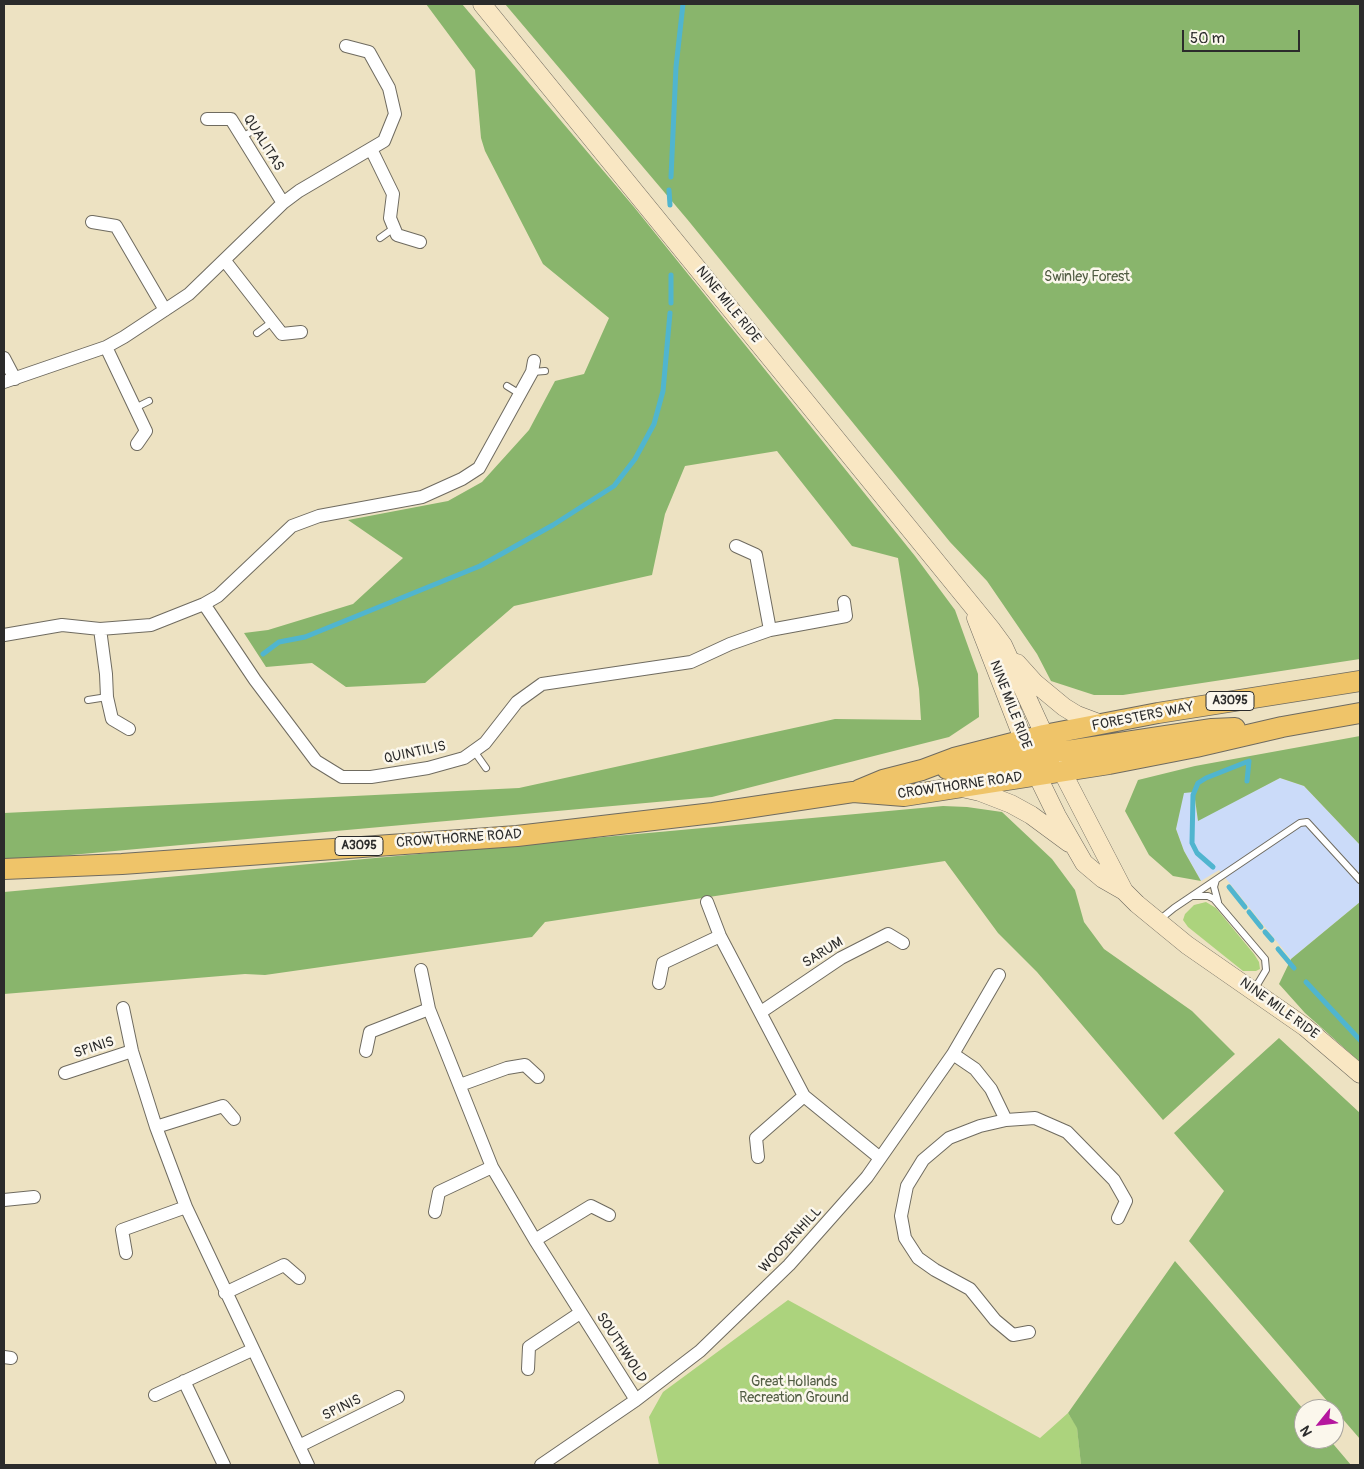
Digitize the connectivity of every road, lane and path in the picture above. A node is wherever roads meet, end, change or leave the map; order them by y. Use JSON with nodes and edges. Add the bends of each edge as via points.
{"nodes":[{"id":1,"x":482,"y":4,"type":"edge"},
{"id":2,"x":346,"y":46,"type":"dead end"},
{"id":3,"x":207,"y":118,"type":"dead end"},
{"id":4,"x":254,"y":130,"type":"dead end"},
{"id":5,"x":242,"y":137,"type":"junction"},
{"id":6,"x":371,"y":149,"type":"junction"},
{"id":7,"x":283,"y":203,"type":"junction"},
{"id":8,"x":92,"y":222,"type":"dead end"},
{"id":9,"x":394,"y":228,"type":"junction"},
{"id":10,"x":380,"y":238,"type":"dead end"},
{"id":11,"x":420,"y":242,"type":"dead end"},
{"id":12,"x":225,"y":261,"type":"junction"},
{"id":13,"x":165,"y":310,"type":"junction"},
{"id":14,"x":272,"y":322,"type":"junction"},
{"id":15,"x":301,"y":332,"type":"dead end"},
{"id":16,"x":257,"y":333,"type":"dead end"},
{"id":17,"x":106,"y":347,"type":"junction"},
{"id":18,"x":4,"y":358,"type":"edge"},
{"id":19,"x":533,"y":367,"type":"joint"},
{"id":20,"x":545,"y":371,"type":"dead end"},
{"id":21,"x":9,"y":381,"type":"edge"},
{"id":22,"x":507,"y":386,"type":"dead end"},
{"id":23,"x":520,"y":394,"type":"junction"},
{"id":24,"x":149,"y":401,"type":"dead end"},
{"id":25,"x":135,"y":408,"type":"junction"},
{"id":26,"x":137,"y":444,"type":"dead end"},
{"id":27,"x":736,"y":546,"type":"dead end"},
{"id":28,"x":844,"y":602,"type":"dead end"},
{"id":29,"x":204,"y":604,"type":"junction"},
{"id":30,"x":973,"y":608,"type":"junction"},
{"id":31,"x":100,"y":629,"type":"junction"},
{"id":32,"x":770,"y":630,"type":"junction"},
{"id":33,"x":4,"y":635,"type":"edge"},
{"id":34,"x":1003,"y":645,"type":"junction"},
{"id":35,"x":1360,"y":681,"type":"edge"},
{"id":36,"x":107,"y":697,"type":"junction"},
{"id":37,"x":88,"y":700,"type":"dead end"},
{"id":38,"x":1360,"y":713,"type":"edge"},
{"id":39,"x":1101,"y":724,"type":"junction"},
{"id":40,"x":1282,"y":727,"type":"junction"},
{"id":41,"x":129,"y":729,"type":"dead end"},
{"id":42,"x":1022,"y":740,"type":"junction"},
{"id":43,"x":1048,"y":743,"type":"junction"},
{"id":44,"x":474,"y":751,"type":"junction"},
{"id":45,"x":1034,"y":767,"type":"junction"},
{"id":46,"x":486,"y":768,"type":"dead end"},
{"id":47,"x":922,"y":770,"type":"junction"},
{"id":48,"x":1062,"y":772,"type":"junction"},
{"id":49,"x":960,"y":788,"type":"junction"},
{"id":50,"x":853,"y":792,"type":"junction"},
{"id":51,"x":1075,"y":848,"type":"junction"},
{"id":52,"x":4,"y":869,"type":"edge"},
{"id":53,"x":1216,"y":880,"type":"junction"},
{"id":54,"x":1360,"y":880,"type":"edge"},
{"id":55,"x":1124,"y":891,"type":"junction"},
{"id":56,"x":1191,"y":896,"type":"junction"},
{"id":57,"x":707,"y":902,"type":"dead end"},
{"id":58,"x":1219,"y":904,"type":"junction"},
{"id":59,"x":1157,"y":922,"type":"junction"},
{"id":60,"x":720,"y":936,"type":"junction"},
{"id":61,"x":904,"y":943,"type":"dead end"},
{"id":62,"x":421,"y":970,"type":"dead end"},
{"id":63,"x":999,"y":975,"type":"dead end"},
{"id":64,"x":659,"y":983,"type":"dead end"},
{"id":65,"x":1254,"y":990,"type":"junction"},
{"id":66,"x":124,"y":1008,"type":"dead end"},
{"id":67,"x":429,"y":1009,"type":"junction"},
{"id":68,"x":761,"y":1012,"type":"junction"},
{"id":69,"x":132,"y":1051,"type":"junction"},
{"id":70,"x":366,"y":1051,"type":"dead end"},
{"id":71,"x":953,"y":1054,"type":"junction"},
{"id":72,"x":65,"y":1073,"type":"dead end"},
{"id":73,"x":1360,"y":1074,"type":"edge"},
{"id":74,"x":538,"y":1077,"type":"dead end"},
{"id":75,"x":460,"y":1085,"type":"junction"},
{"id":76,"x":804,"y":1096,"type":"junction"},
{"id":77,"x":234,"y":1119,"type":"dead end"},
{"id":78,"x":1006,"y":1120,"type":"junction"},
{"id":79,"x":156,"y":1127,"type":"junction"},
{"id":80,"x":758,"y":1157,"type":"dead end"},
{"id":81,"x":880,"y":1158,"type":"junction"},
{"id":82,"x":492,"y":1167,"type":"junction"},
{"id":83,"x":34,"y":1198,"type":"dead end"},
{"id":84,"x":4,"y":1200,"type":"edge"},
{"id":85,"x":186,"y":1207,"type":"junction"},
{"id":86,"x":435,"y":1212,"type":"dead end"},
{"id":87,"x":609,"y":1215,"type":"dead end"},
{"id":88,"x":1118,"y":1218,"type":"dead end"},
{"id":89,"x":535,"y":1240,"type":"junction"},
{"id":90,"x":126,"y":1253,"type":"dead end"},
{"id":91,"x":299,"y":1278,"type":"dead end"},
{"id":92,"x":225,"y":1293,"type":"junction"},
{"id":93,"x":580,"y":1313,"type":"junction"},
{"id":94,"x":1029,"y":1332,"type":"dead end"},
{"id":95,"x":252,"y":1350,"type":"junction"},
{"id":96,"x":528,"y":1369,"type":"dead end"},
{"id":97,"x":184,"y":1381,"type":"junction"},
{"id":98,"x":155,"y":1395,"type":"dead end"},
{"id":99,"x":398,"y":1397,"type":"dead end"},
{"id":100,"x":636,"y":1400,"type":"junction"},
{"id":101,"x":299,"y":1446,"type":"junction"},
{"id":102,"x":224,"y":1465,"type":"edge"},
{"id":103,"x":308,"y":1465,"type":"edge"},
{"id":104,"x":540,"y":1465,"type":"edge"}],
"edges":[{"from":1,"to":30,"type":"main road","name":"NINE MILE RIDE"},
{"from":2,"to":6,"type":"street","via":[[369,52],[390,88],[394,114],[384,141]]},
{"from":3,"to":5,"type":"street","name":"QUALITAS","via":[[231,119]]},
{"from":4,"to":5,"type":"lane"},
{"from":5,"to":7,"type":"street","name":"QUALITAS"},
{"from":6,"to":7,"type":"street"},
{"from":6,"to":9,"type":"street","via":[[393,194],[390,218]]},
{"from":7,"to":12,"type":"street"},
{"from":8,"to":13,"type":"street","via":[[116,226],[130,238]]},
{"from":9,"to":10,"type":"lane"},
{"from":9,"to":11,"type":"street","via":[[397,235]]},
{"from":12,"to":13,"type":"street","via":[[189,294]]},
{"from":12,"to":14,"type":"street"},
{"from":13,"to":17,"type":"street"},
{"from":14,"to":15,"type":"street","via":[[282,334]]},
{"from":14,"to":16,"type":"lane"},
{"from":17,"to":21,"type":"street"},
{"from":17,"to":25,"type":"street"},
{"from":18,"to":21,"type":"street"},
{"from":19,"to":20,"type":"lane"},
{"from":19,"to":23,"type":"street"},
{"from":22,"to":23,"type":"lane"},
{"from":23,"to":29,"type":"street","via":[[479,468],[422,497],[319,516],[292,526],[218,596]]},
{"from":24,"to":25,"type":"lane"},
{"from":25,"to":26,"type":"street","via":[[146,431]]},
{"from":27,"to":32,"type":"street","via":[[756,556]]},
{"from":28,"to":32,"type":"street","name":"QUINTILIS","via":[[846,616]]},
{"from":29,"to":31,"type":"street","via":[[151,624]]},
{"from":29,"to":44,"type":"street","name":"QUINTILIS","via":[[255,680],[316,761],[342,777],[371,777],[428,768],[464,758]]},
{"from":30,"to":34,"type":"main road","name":"NINE MILE RIDE"},
{"from":30,"to":42,"type":"main road","name":"NINE MILE RIDE"},
{"from":31,"to":33,"type":"street","via":[[62,625]]},
{"from":31,"to":36,"type":"street"},
{"from":32,"to":44,"type":"street","name":"QUINTILIS","via":[[691,662],[542,684],[517,702],[495,731]]},
{"from":34,"to":39,"type":"main road","via":[[1035,683],[1057,702],[1077,715]]},
{"from":34,"to":43,"type":"main road","name":"NINE MILE RIDE"},
{"from":35,"to":39,"type":"main road","name":"FORESTERS WAY","number":"A3095"},
{"from":36,"to":37,"type":"lane"},
{"from":36,"to":41,"type":"street","via":[[112,719]]},
{"from":38,"to":40,"type":"main road","number":"A3095"},
{"from":39,"to":43,"type":"main road","name":"FORESTERS WAY","number":"A3095"},
{"from":40,"to":43,"type":"main road","via":[[1212,729],[1072,751]]},
{"from":40,"to":48,"type":"main road","number":"A3095"},
{"from":42,"to":43,"type":"main road","number":"A3095"},
{"from":42,"to":45,"type":"main road","name":"NINE MILE RIDE"},
{"from":42,"to":47,"type":"main road","name":"CROWTHORNE ROAD","number":"A3095"},
{"from":43,"to":48,"type":"main road","name":"NINE MILE RIDE"},
{"from":44,"to":46,"type":"lane"},
{"from":45,"to":47,"type":"main road"},
{"from":45,"to":48,"type":"main road","number":"A3095"},
{"from":45,"to":49,"type":"main road","name":"CROWTHORNE ROAD","number":"A3095"},
{"from":45,"to":51,"type":"main road","name":"NINE MILE RIDE"},
{"from":47,"to":50,"type":"main road","name":"CROWTHORNE ROAD","number":"A3095"},
{"from":48,"to":55,"type":"main road","name":"NINE MILE RIDE"},
{"from":49,"to":50,"type":"main road","name":"CROWTHORNE ROAD","number":"A3095","via":[[904,796]]},
{"from":49,"to":51,"type":"main road","via":[[998,798],[1026,812]]},
{"from":50,"to":52,"type":"main road","name":"CROWTHORNE ROAD","number":"A3095","via":[[713,813],[517,836],[122,864]]},
{"from":51,"to":55,"type":"main road","name":"NINE MILE RIDE","via":[[1084,863]]},
{"from":53,"to":54,"type":"lane","via":[[1300,822],[1307,822]]},
{"from":53,"to":56,"type":"lane"},
{"from":53,"to":58,"type":"lane","via":[[1214,887]]},
{"from":55,"to":59,"type":"main road","name":"NINE MILE RIDE"},
{"from":56,"to":58,"type":"lane","via":[[1208,896]]},
{"from":56,"to":59,"type":"lane"},
{"from":57,"to":60,"type":"street"},
{"from":58,"to":65,"type":"lane","via":[[1265,959],[1266,970]]},
{"from":59,"to":65,"type":"main road","name":"NINE MILE RIDE"},
{"from":60,"to":64,"type":"street","via":[[663,963]]},
{"from":60,"to":68,"type":"street"},
{"from":61,"to":68,"type":"street","name":"SARUM","via":[[888,934],[841,958]]},
{"from":62,"to":67,"type":"street","name":"SOUTHWOLD"},
{"from":63,"to":71,"type":"street","name":"WOODENHILL"},
{"from":65,"to":73,"type":"main road","name":"NINE MILE RIDE","via":[[1306,1027]]},
{"from":66,"to":69,"type":"street","name":"SPINIS"},
{"from":67,"to":70,"type":"street","via":[[370,1032]]},
{"from":67,"to":75,"type":"street","name":"SOUTHWOLD"},
{"from":68,"to":76,"type":"street"},
{"from":69,"to":72,"type":"street","name":"SPINIS"},
{"from":69,"to":79,"type":"street","name":"SPINIS"},
{"from":71,"to":78,"type":"street","via":[[975,1069],[991,1088]]},
{"from":71,"to":81,"type":"street","name":"WOODENHILL"},
{"from":74,"to":75,"type":"street","via":[[525,1065]]},
{"from":75,"to":82,"type":"street","name":"SOUTHWOLD"},
{"from":76,"to":80,"type":"street","via":[[756,1138]]},
{"from":76,"to":81,"type":"street"},
{"from":77,"to":79,"type":"street","via":[[223,1106]]},
{"from":78,"to":88,"type":"street","via":[[1035,1118],[1067,1132],[1114,1180],[1126,1201]]},
{"from":78,"to":94,"type":"street","via":[[949,1138],[923,1160],[907,1186],[901,1216],[905,1238],[918,1258],[970,1289],[995,1320],[1013,1335]]},
{"from":79,"to":85,"type":"street","name":"SPINIS"},
{"from":81,"to":100,"type":"street","name":"WOODENHILL","via":[[830,1221],[760,1294],[700,1351]]},
{"from":82,"to":86,"type":"street","via":[[439,1192]]},
{"from":82,"to":89,"type":"street","name":"SOUTHWOLD"},
{"from":83,"to":84,"type":"street"},
{"from":85,"to":90,"type":"street","via":[[122,1230]]},
{"from":85,"to":92,"type":"street","name":"SPINIS"},
{"from":87,"to":89,"type":"street","via":[[591,1206]]},
{"from":89,"to":93,"type":"street","name":"SOUTHWOLD"},
{"from":91,"to":92,"type":"street","via":[[284,1265]]},
{"from":92,"to":95,"type":"street","name":"SPINIS"},
{"from":93,"to":96,"type":"street","name":"SOUTHWOLD","via":[[529,1347]]},
{"from":93,"to":100,"type":"street","name":"SOUTHWOLD"},
{"from":95,"to":97,"type":"street"},
{"from":95,"to":101,"type":"street","name":"SPINIS"},
{"from":97,"to":98,"type":"street"},
{"from":97,"to":102,"type":"street"},
{"from":99,"to":101,"type":"street","name":"SPINIS"},
{"from":100,"to":104,"type":"street","name":"WOODENHILL"},
{"from":101,"to":103,"type":"street","name":"SPINIS"}]}
